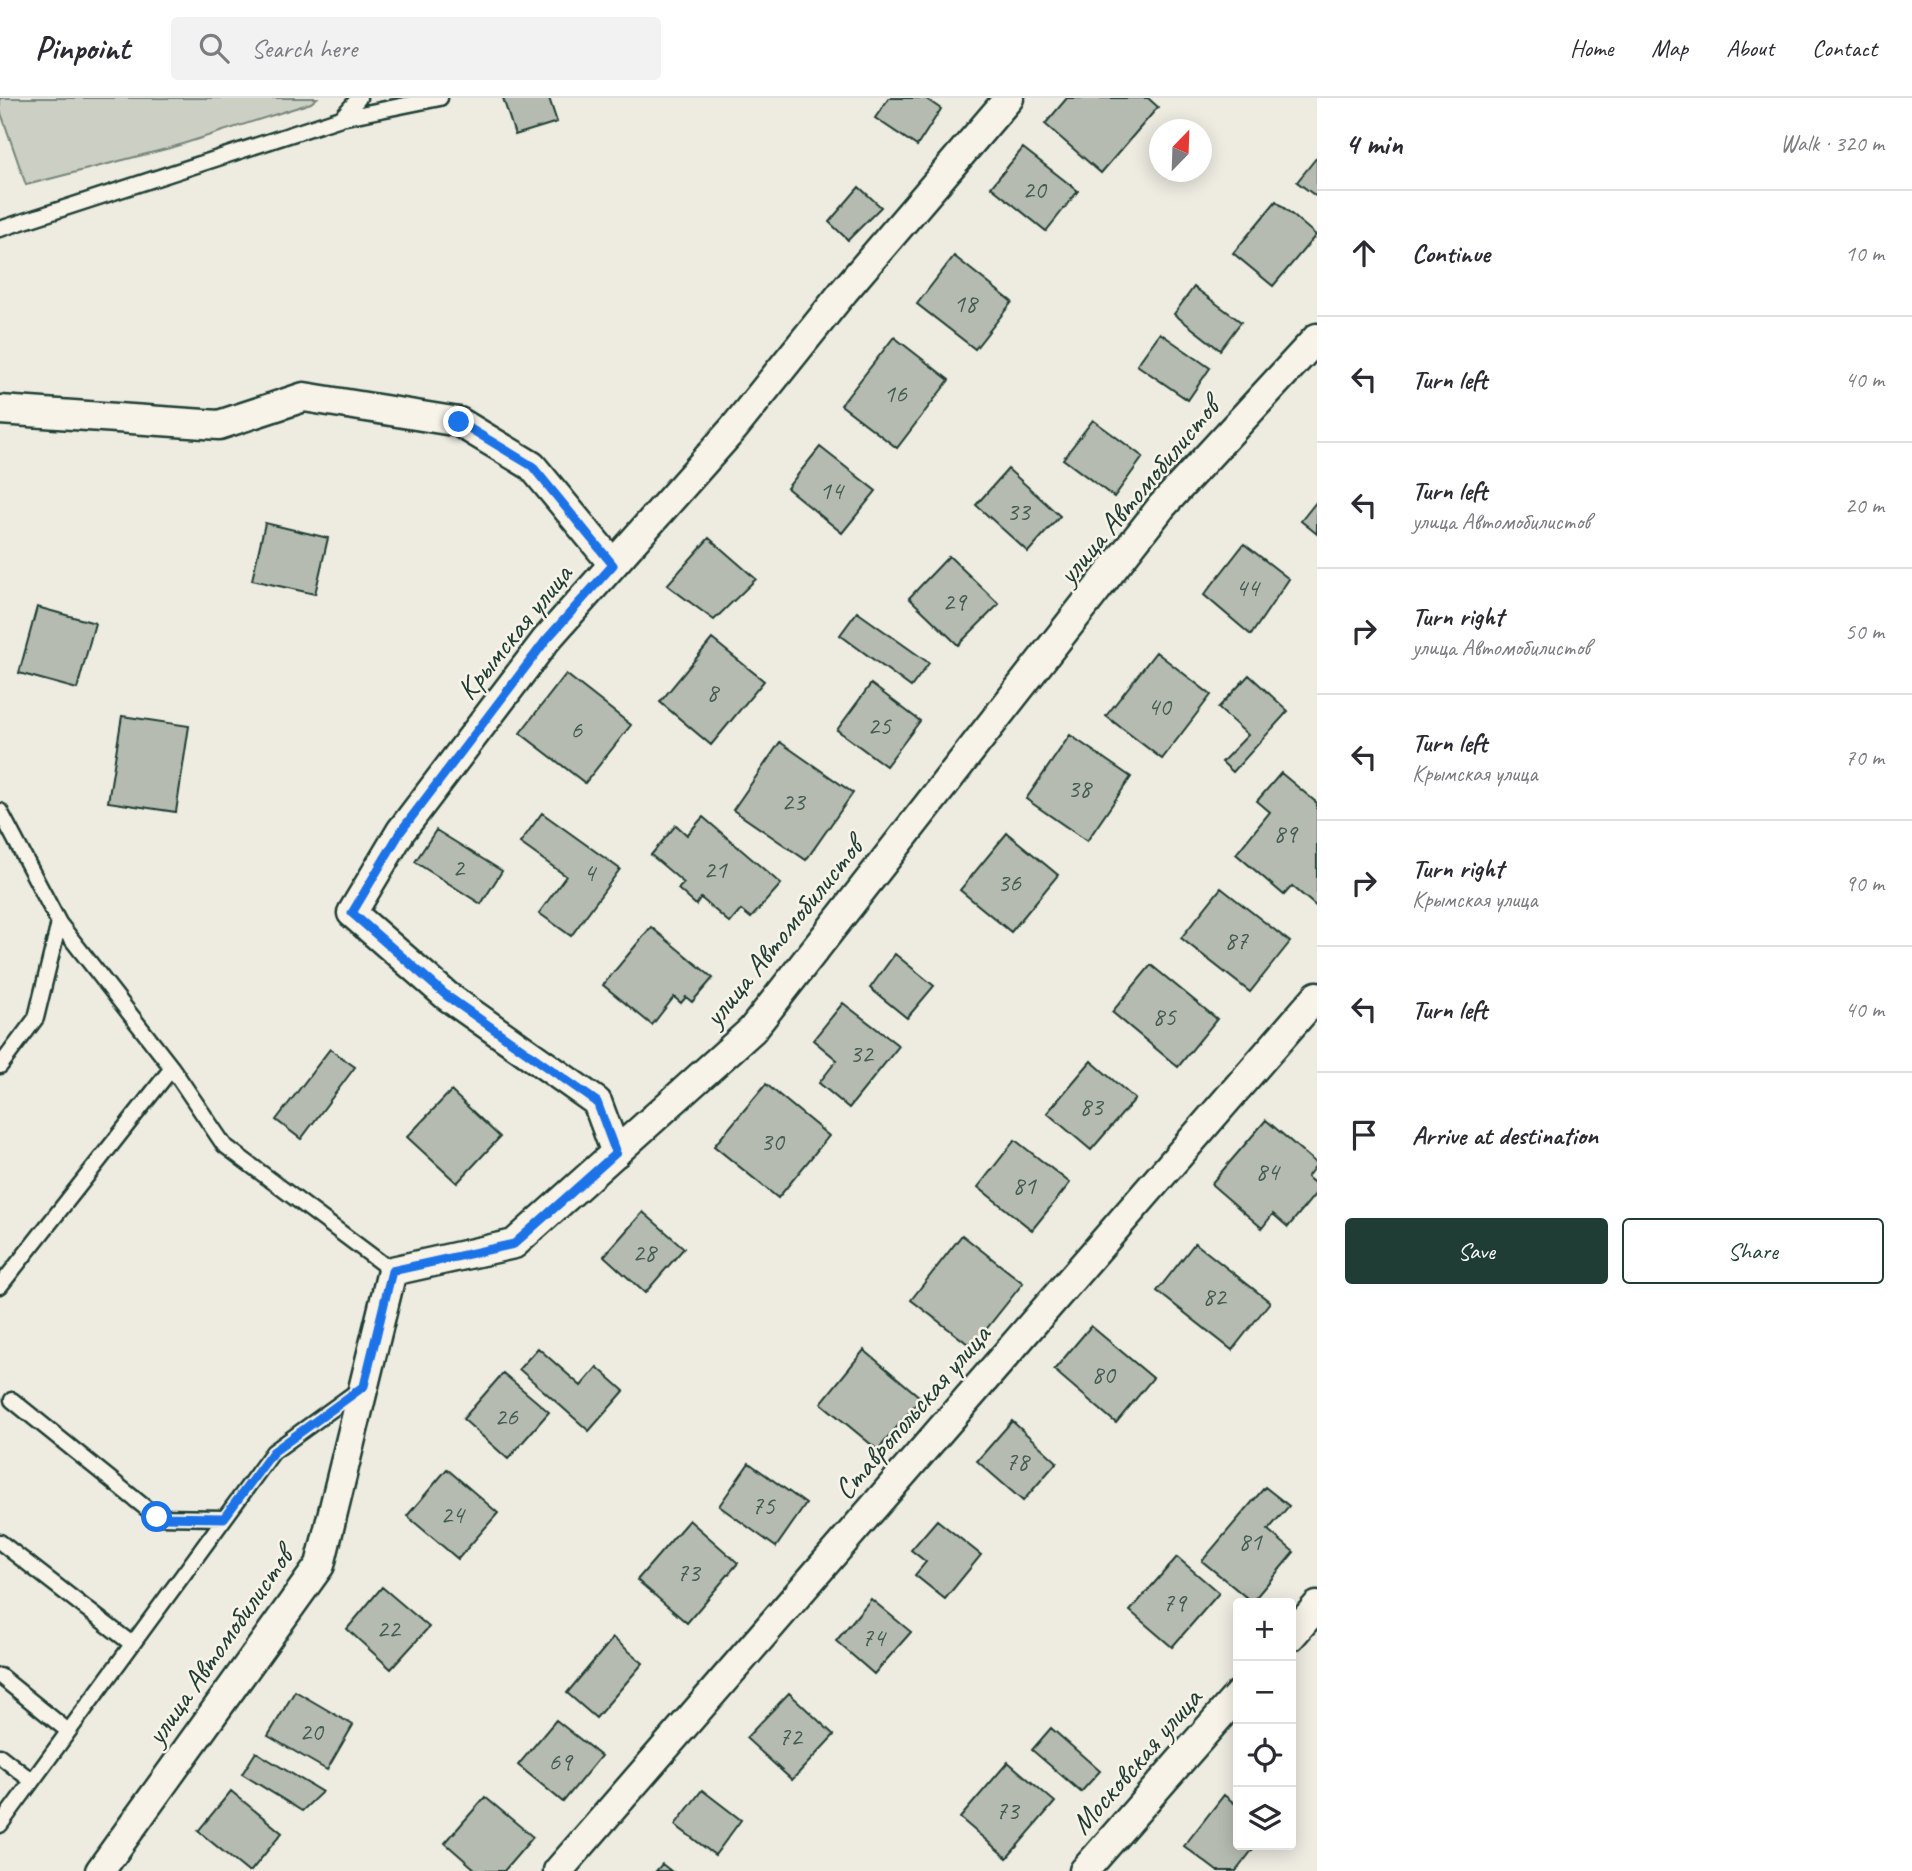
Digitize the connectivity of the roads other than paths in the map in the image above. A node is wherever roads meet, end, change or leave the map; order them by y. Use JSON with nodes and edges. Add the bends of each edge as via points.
{"nodes":[{"id":1,"x":359,"y":98,"type":"edge"},
{"id":2,"x":440,"y":98,"type":"edge"},
{"id":3,"x":1009,"y":98,"type":"edge"},
{"id":4,"x":341,"y":118,"type":"junction"},
{"id":5,"x":0,"y":229,"type":"edge"},
{"id":6,"x":1317,"y":338,"type":"edge"},
{"id":7,"x":0,"y":410,"type":"edge"},
{"id":8,"x":613,"y":565,"type":"junction"},
{"id":9,"x":0,"y":811,"type":"edge"},
{"id":10,"x":59,"y":923,"type":"junction"},
{"id":11,"x":1317,"y":996,"type":"edge"},
{"id":12,"x":0,"y":1066,"type":"edge"},
{"id":13,"x":172,"y":1068,"type":"junction"},
{"id":14,"x":616,"y":1153,"type":"junction"},
{"id":15,"x":392,"y":1271,"type":"junction"},
{"id":16,"x":0,"y":1286,"type":"edge"},
{"id":17,"x":364,"y":1386,"type":"junction"},
{"id":18,"x":12,"y":1400,"type":"dead end"},
{"id":19,"x":224,"y":1518,"type":"junction"},
{"id":20,"x":0,"y":1542,"type":"edge"},
{"id":21,"x":1317,"y":1606,"type":"edge"},
{"id":22,"x":1296,"y":1630,"type":"edge"},
{"id":23,"x":132,"y":1644,"type":"junction"},
{"id":24,"x":0,"y":1676,"type":"edge"},
{"id":25,"x":1233,"y":1701,"type":"edge"},
{"id":26,"x":68,"y":1731,"type":"junction"},
{"id":27,"x":0,"y":1756,"type":"edge"},
{"id":28,"x":32,"y":1781,"type":"junction"},
{"id":29,"x":0,"y":1825,"type":"edge"},
{"id":30,"x":100,"y":1871,"type":"edge"},
{"id":31,"x":558,"y":1871,"type":"edge"},
{"id":32,"x":1084,"y":1871,"type":"edge"}],
"edges":[{"from":1,"to":4,"type":"lane"},
{"from":2,"to":4,"type":"lane"},
{"from":3,"to":8,"type":"street","name":"Крымская улица"},
{"from":4,"to":5,"type":"lane"},
{"from":6,"to":14,"type":"street","name":"улица Автомобилистов","via":[[1162,506],[752,1030]]},
{"from":7,"to":8,"type":"street","via":[[219,425],[304,397],[459,422],[532,466]]},
{"from":8,"to":14,"type":"street","name":"Крымская улица","via":[[546,640],[401,831],[352,913],[447,996],[597,1102]]},
{"from":9,"to":10,"type":"lane"},
{"from":10,"to":12,"type":"lane","via":[[36,1018]]},
{"from":10,"to":13,"type":"lane"},
{"from":11,"to":31,"type":"street","name":"Ставропольская улица"},
{"from":13,"to":15,"type":"lane","via":[[224,1145]]},
{"from":13,"to":16,"type":"lane"},
{"from":14,"to":15,"type":"street","name":"улица Автомобилистов","via":[[514,1244]]},
{"from":15,"to":17,"type":"street","name":"улица Автомобилистов"},
{"from":17,"to":19,"type":"lane","via":[[273,1452]]},
{"from":17,"to":30,"type":"street","name":"улица Автомобилистов","via":[[320,1565]]},
{"from":18,"to":19,"type":"lane","via":[[157,1517]]},
{"from":19,"to":23,"type":"lane"},
{"from":20,"to":23,"type":"lane"},
{"from":21,"to":22,"type":"street"},
{"from":23,"to":26,"type":"lane"},
{"from":24,"to":26,"type":"lane"},
{"from":25,"to":32,"type":"street","name":"Московская улица"},
{"from":26,"to":28,"type":"lane"},
{"from":27,"to":28,"type":"lane"},
{"from":28,"to":29,"type":"lane"}]}
